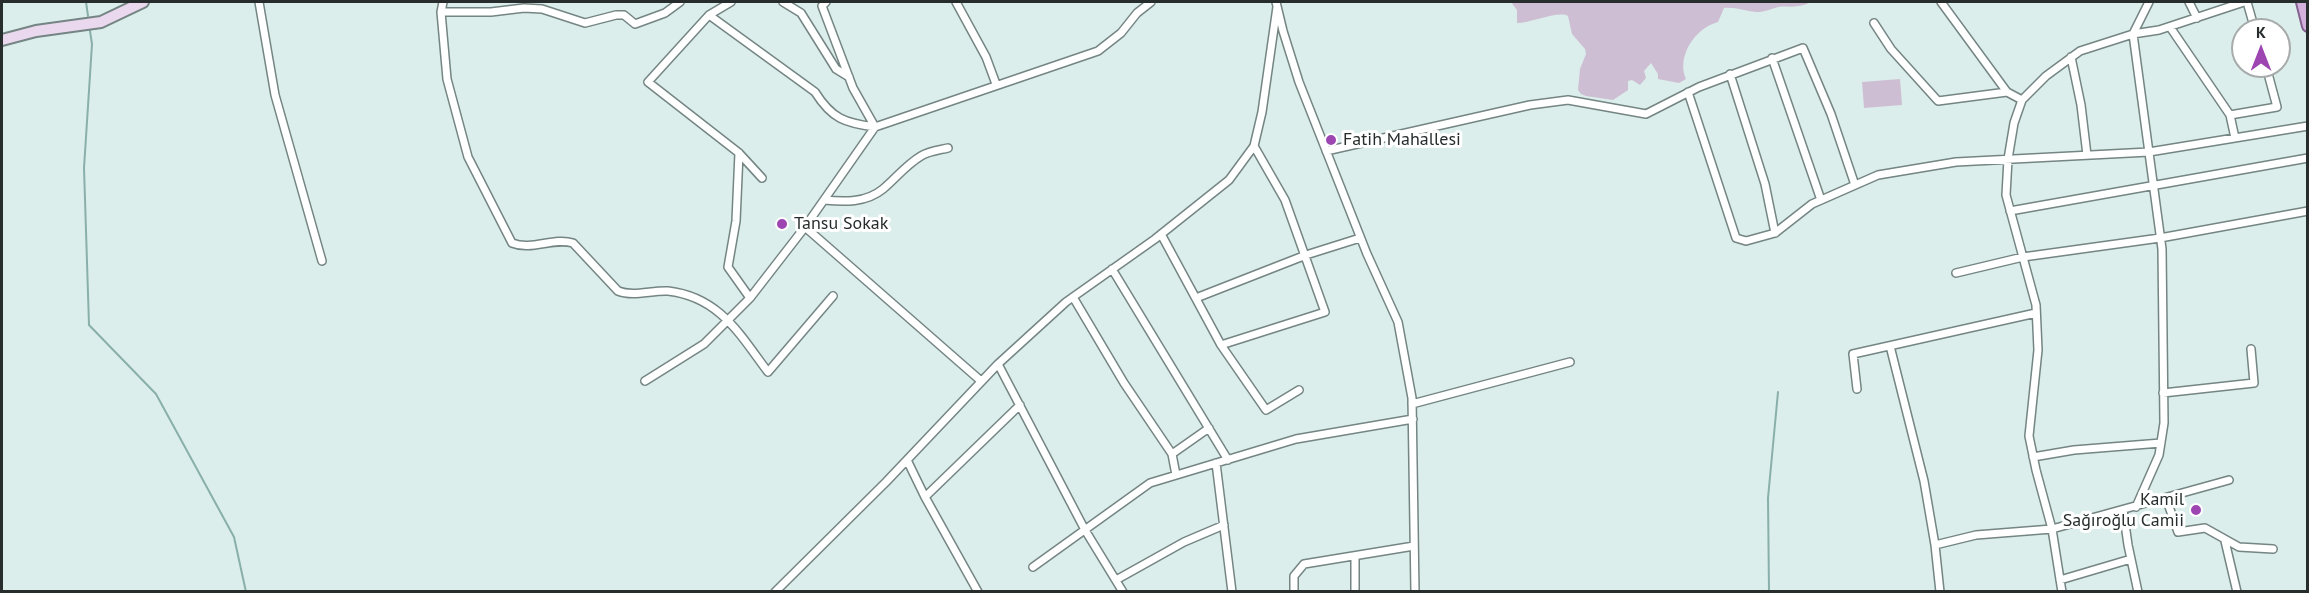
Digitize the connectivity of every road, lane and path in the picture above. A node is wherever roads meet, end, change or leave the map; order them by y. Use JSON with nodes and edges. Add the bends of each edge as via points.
{"nodes":[{"id":1,"x":143,"y":2,"type":"edge"},
{"id":2,"x":259,"y":2,"type":"edge"},
{"id":3,"x":443,"y":2,"type":"edge"},
{"id":4,"x":680,"y":2,"type":"edge"},
{"id":5,"x":731,"y":2,"type":"edge"},
{"id":6,"x":783,"y":2,"type":"edge"},
{"id":7,"x":826,"y":2,"type":"edge"},
{"id":8,"x":956,"y":2,"type":"edge"},
{"id":9,"x":1151,"y":2,"type":"edge"},
{"id":10,"x":1941,"y":2,"type":"edge"},
{"id":11,"x":2149,"y":2,"type":"edge"},
{"id":12,"x":2188,"y":2,"type":"edge"},
{"id":13,"x":2246,"y":2,"type":"edge"},
{"id":14,"x":2302,"y":2,"type":"edge"},
{"id":15,"x":1277,"y":4,"type":"edge"},
{"id":16,"x":524,"y":5,"type":"edge"},
{"id":17,"x":441,"y":12,"type":"junction"},
{"id":18,"x":709,"y":15,"type":"junction"},
{"id":19,"x":2197,"y":18,"type":"junction"},
{"id":20,"x":2251,"y":18,"type":"edge"},
{"id":21,"x":1874,"y":23,"type":"dead end"},
{"id":22,"x":2307,"y":26,"type":"edge"},
{"id":23,"x":2170,"y":27,"type":"junction"},
{"id":24,"x":2133,"y":34,"type":"junction"},
{"id":25,"x":2,"y":40,"type":"edge"},
{"id":26,"x":2072,"y":57,"type":"junction"},
{"id":27,"x":1772,"y":58,"type":"junction"},
{"id":28,"x":1730,"y":74,"type":"junction"},
{"id":29,"x":849,"y":77,"type":"junction"},
{"id":30,"x":2269,"y":78,"type":"edge"},
{"id":31,"x":996,"y":84,"type":"junction"},
{"id":32,"x":1688,"y":92,"type":"junction"},
{"id":33,"x":2007,"y":92,"type":"junction"},
{"id":34,"x":2022,"y":100,"type":"junction"},
{"id":35,"x":2230,"y":115,"type":"junction"},
{"id":36,"x":2307,"y":126,"type":"edge"},
{"id":37,"x":875,"y":127,"type":"junction"},
{"id":38,"x":2235,"y":138,"type":"junction"},
{"id":39,"x":1254,"y":146,"type":"junction"},
{"id":40,"x":948,"y":148,"type":"dead end"},
{"id":41,"x":1326,"y":151,"type":"junction"},
{"id":42,"x":2149,"y":152,"type":"junction"},
{"id":43,"x":740,"y":153,"type":"junction"},
{"id":44,"x":2088,"y":155,"type":"junction"},
{"id":45,"x":2307,"y":158,"type":"edge"},
{"id":46,"x":2008,"y":159,"type":"junction"},
{"id":47,"x":762,"y":178,"type":"dead end"},
{"id":48,"x":1855,"y":185,"type":"junction"},
{"id":49,"x":2153,"y":187,"type":"junction"},
{"id":50,"x":824,"y":200,"type":"junction"},
{"id":51,"x":1821,"y":200,"type":"junction"},
{"id":52,"x":2010,"y":211,"type":"junction"},
{"id":53,"x":2307,"y":211,"type":"edge"},
{"id":54,"x":805,"y":227,"type":"junction"},
{"id":55,"x":1775,"y":233,"type":"junction"},
{"id":56,"x":1161,"y":234,"type":"junction"},
{"id":57,"x":1360,"y":238,"type":"junction"},
{"id":58,"x":2160,"y":238,"type":"junction"},
{"id":59,"x":1306,"y":255,"type":"junction"},
{"id":60,"x":2023,"y":257,"type":"junction"},
{"id":61,"x":322,"y":261,"type":"dead end"},
{"id":62,"x":1112,"y":269,"type":"junction"},
{"id":63,"x":1956,"y":273,"type":"dead end"},
{"id":64,"x":833,"y":296,"type":"dead end"},
{"id":65,"x":1073,"y":297,"type":"junction"},
{"id":66,"x":750,"y":298,"type":"junction"},
{"id":67,"x":1196,"y":298,"type":"junction"},
{"id":68,"x":2036,"y":313,"type":"junction"},
{"id":69,"x":728,"y":320,"type":"junction"},
{"id":70,"x":1221,"y":345,"type":"junction"},
{"id":71,"x":1890,"y":346,"type":"junction"},
{"id":72,"x":2251,"y":349,"type":"dead end"},
{"id":73,"x":1570,"y":362,"type":"dead end"},
{"id":74,"x":998,"y":363,"type":"junction"},
{"id":75,"x":645,"y":381,"type":"dead end"},
{"id":76,"x":981,"y":381,"type":"junction"},
{"id":77,"x":1857,"y":389,"type":"dead end"},
{"id":78,"x":1299,"y":390,"type":"dead end"},
{"id":79,"x":2163,"y":393,"type":"junction"},
{"id":80,"x":1412,"y":404,"type":"junction"},
{"id":81,"x":1020,"y":405,"type":"junction"},
{"id":82,"x":1413,"y":419,"type":"junction"},
{"id":83,"x":1209,"y":428,"type":"junction"},
{"id":84,"x":2161,"y":443,"type":"junction"},
{"id":85,"x":1172,"y":454,"type":"junction"},
{"id":86,"x":2033,"y":457,"type":"junction"},
{"id":87,"x":907,"y":460,"type":"junction"},
{"id":88,"x":1228,"y":460,"type":"junction"},
{"id":89,"x":1216,"y":464,"type":"junction"},
{"id":90,"x":1176,"y":475,"type":"junction"},
{"id":91,"x":2229,"y":480,"type":"dead end"},
{"id":92,"x":925,"y":497,"type":"junction"},
{"id":93,"x":2166,"y":498,"type":"junction"},
{"id":94,"x":2136,"y":507,"type":"junction"},
{"id":95,"x":2123,"y":510,"type":"junction"},
{"id":96,"x":1224,"y":525,"type":"junction"},
{"id":97,"x":2052,"y":529,"type":"junction"},
{"id":98,"x":1085,"y":530,"type":"junction"},
{"id":99,"x":2225,"y":541,"type":"junction"},
{"id":100,"x":1935,"y":545,"type":"junction"},
{"id":101,"x":1414,"y":546,"type":"junction"},
{"id":102,"x":2273,"y":549,"type":"dead end"},
{"id":103,"x":1355,"y":557,"type":"junction"},
{"id":104,"x":2131,"y":559,"type":"junction"},
{"id":105,"x":1033,"y":567,"type":"dead end"},
{"id":106,"x":1116,"y":580,"type":"junction"},
{"id":107,"x":2060,"y":580,"type":"junction"},
{"id":108,"x":775,"y":591,"type":"edge"},
{"id":109,"x":978,"y":591,"type":"edge"},
{"id":110,"x":1123,"y":591,"type":"edge"},
{"id":111,"x":1232,"y":591,"type":"edge"},
{"id":112,"x":1294,"y":591,"type":"edge"},
{"id":113,"x":1355,"y":591,"type":"edge"},
{"id":114,"x":1415,"y":591,"type":"edge"},
{"id":115,"x":1940,"y":591,"type":"edge"},
{"id":116,"x":2062,"y":591,"type":"edge"},
{"id":117,"x":2138,"y":591,"type":"edge"},
{"id":118,"x":2236,"y":591,"type":"edge"}],
"edges":[{"from":1,"to":25,"type":"street","via":[[101,22]]},
{"from":2,"to":61,"type":"street","via":[[274,94]]},
{"from":3,"to":17,"type":"street"},
{"from":4,"to":16,"type":"street","via":[[665,13],[635,24],[624,15],[585,23]]},
{"from":5,"to":18,"type":"street"},
{"from":6,"to":29,"type":"street","via":[[801,14],[836,69]]},
{"from":7,"to":29,"type":"street","via":[[822,6]]},
{"from":8,"to":31,"type":"street"},
{"from":9,"to":31,"type":"street","via":[[1098,51]]},
{"from":10,"to":33,"type":"street"},
{"from":11,"to":24,"type":"street"},
{"from":12,"to":19,"type":"street"},
{"from":13,"to":19,"type":"street"},
{"from":13,"to":20,"type":"street"},
{"from":14,"to":22,"type":"main road"},
{"from":15,"to":39,"type":"street"},
{"from":15,"to":41,"type":"street","via":[[1299,82]]},
{"from":16,"to":17,"type":"street","via":[[491,12]]},
{"from":17,"to":69,"type":"street","via":[[447,79],[468,157],[512,243],[573,243],[618,291],[667,291],[687,296],[717,309]]},
{"from":18,"to":37,"type":"street","via":[[815,92],[835,116],[851,124]]},
{"from":18,"to":43,"type":"street","via":[[648,82]]},
{"from":19,"to":23,"type":"street"},
{"from":21,"to":33,"type":"street","via":[[1891,49],[1938,101]]},
{"from":23,"to":24,"type":"street"},
{"from":23,"to":35,"type":"street"},
{"from":24,"to":26,"type":"street"},
{"from":24,"to":42,"type":"street"},
{"from":26,"to":34,"type":"street"},
{"from":26,"to":44,"type":"street"},
{"from":27,"to":28,"type":"street"},
{"from":27,"to":48,"type":"street","via":[[1803,48]]},
{"from":27,"to":51,"type":"street"},
{"from":28,"to":32,"type":"street"},
{"from":28,"to":55,"type":"street","via":[[1765,184]]},
{"from":29,"to":37,"type":"street"},
{"from":30,"to":35,"type":"street","via":[[2277,107]]},
{"from":31,"to":37,"type":"street"},
{"from":32,"to":41,"type":"street","via":[[1646,114],[1559,101]]},
{"from":32,"to":55,"type":"street","via":[[1736,238],[1746,241]]},
{"from":33,"to":34,"type":"street"},
{"from":34,"to":46,"type":"street"},
{"from":35,"to":38,"type":"street"},
{"from":36,"to":38,"type":"street"},
{"from":37,"to":50,"type":"street"},
{"from":38,"to":42,"type":"street"},
{"from":39,"to":56,"type":"street","via":[[1229,180]]},
{"from":39,"to":59,"type":"street","via":[[1285,200]]},
{"from":40,"to":50,"type":"street","via":[[923,154],[881,191],[865,198],[845,202]]},
{"from":41,"to":57,"type":"street"},
{"from":42,"to":44,"type":"street"},
{"from":42,"to":49,"type":"street"},
{"from":43,"to":47,"type":"street"},
{"from":43,"to":66,"type":"street","via":[[736,221],[728,267]]},
{"from":44,"to":46,"type":"street"},
{"from":45,"to":49,"type":"street"},
{"from":46,"to":48,"type":"street","via":[[1956,162],[1878,175]]},
{"from":46,"to":52,"type":"street","via":[[2006,195]]},
{"from":48,"to":51,"type":"street"},
{"from":49,"to":52,"type":"street"},
{"from":49,"to":58,"type":"street"},
{"from":50,"to":54,"type":"street"},
{"from":51,"to":55,"type":"street"},
{"from":52,"to":60,"type":"street"},
{"from":53,"to":58,"type":"street"},
{"from":54,"to":66,"type":"street"},
{"from":54,"to":76,"type":"street"},
{"from":56,"to":62,"type":"street"},
{"from":56,"to":67,"type":"street"},
{"from":57,"to":59,"type":"street"},
{"from":57,"to":80,"type":"street","via":[[1398,322]]},
{"from":58,"to":60,"type":"street"},
{"from":58,"to":79,"type":"street"},
{"from":59,"to":67,"type":"street"},
{"from":59,"to":70,"type":"street","via":[[1325,312]]},
{"from":60,"to":63,"type":"street"},
{"from":60,"to":68,"type":"street"},
{"from":62,"to":65,"type":"street"},
{"from":62,"to":83,"type":"street"},
{"from":64,"to":69,"type":"street","via":[[768,372]]},
{"from":65,"to":74,"type":"street"},
{"from":65,"to":85,"type":"street"},
{"from":66,"to":69,"type":"street"},
{"from":67,"to":70,"type":"street"},
{"from":68,"to":71,"type":"street"},
{"from":68,"to":86,"type":"street","via":[[2038,350],[2029,436]]},
{"from":69,"to":75,"type":"street","via":[[704,344]]},
{"from":70,"to":78,"type":"street","via":[[1266,410]]},
{"from":71,"to":77,"type":"street","via":[[1853,354]]},
{"from":71,"to":100,"type":"street","via":[[1924,481]]},
{"from":72,"to":79,"type":"street","via":[[2254,383]]},
{"from":73,"to":80,"type":"street"},
{"from":74,"to":76,"type":"street"},
{"from":74,"to":81,"type":"street"},
{"from":76,"to":87,"type":"street"},
{"from":79,"to":84,"type":"street"},
{"from":80,"to":82,"type":"street"},
{"from":81,"to":92,"type":"street"},
{"from":81,"to":98,"type":"street"},
{"from":82,"to":88,"type":"street","via":[[1296,439]]},
{"from":82,"to":101,"type":"street"},
{"from":83,"to":85,"type":"street"},
{"from":83,"to":88,"type":"street"},
{"from":84,"to":86,"type":"street"},
{"from":84,"to":94,"type":"street"},
{"from":85,"to":90,"type":"street"},
{"from":86,"to":97,"type":"street"},
{"from":87,"to":92,"type":"street"},
{"from":87,"to":108,"type":"street"},
{"from":88,"to":89,"type":"street"},
{"from":89,"to":90,"type":"street"},
{"from":89,"to":96,"type":"street"},
{"from":90,"to":98,"type":"street","via":[[1150,483]]},
{"from":91,"to":93,"type":"street"},
{"from":92,"to":109,"type":"street"},
{"from":93,"to":94,"type":"street"},
{"from":93,"to":99,"type":"street","via":[[2178,532],[2205,528]]},
{"from":94,"to":95,"type":"street"},
{"from":95,"to":97,"type":"street"},
{"from":95,"to":104,"type":"street"},
{"from":96,"to":106,"type":"street","via":[[1184,542]]},
{"from":96,"to":111,"type":"street"},
{"from":97,"to":100,"type":"street","via":[[1976,535]]},
{"from":97,"to":107,"type":"street"},
{"from":98,"to":105,"type":"street"},
{"from":98,"to":106,"type":"street"},
{"from":99,"to":102,"type":"street","via":[[2239,547]]},
{"from":99,"to":118,"type":"street"},
{"from":100,"to":115,"type":"street"},
{"from":101,"to":103,"type":"street"},
{"from":101,"to":114,"type":"street"},
{"from":103,"to":112,"type":"street","via":[[1304,564],[1294,576]]},
{"from":103,"to":113,"type":"street"},
{"from":104,"to":107,"type":"street"},
{"from":104,"to":117,"type":"street"},
{"from":106,"to":110,"type":"street"},
{"from":107,"to":116,"type":"street"}]}
